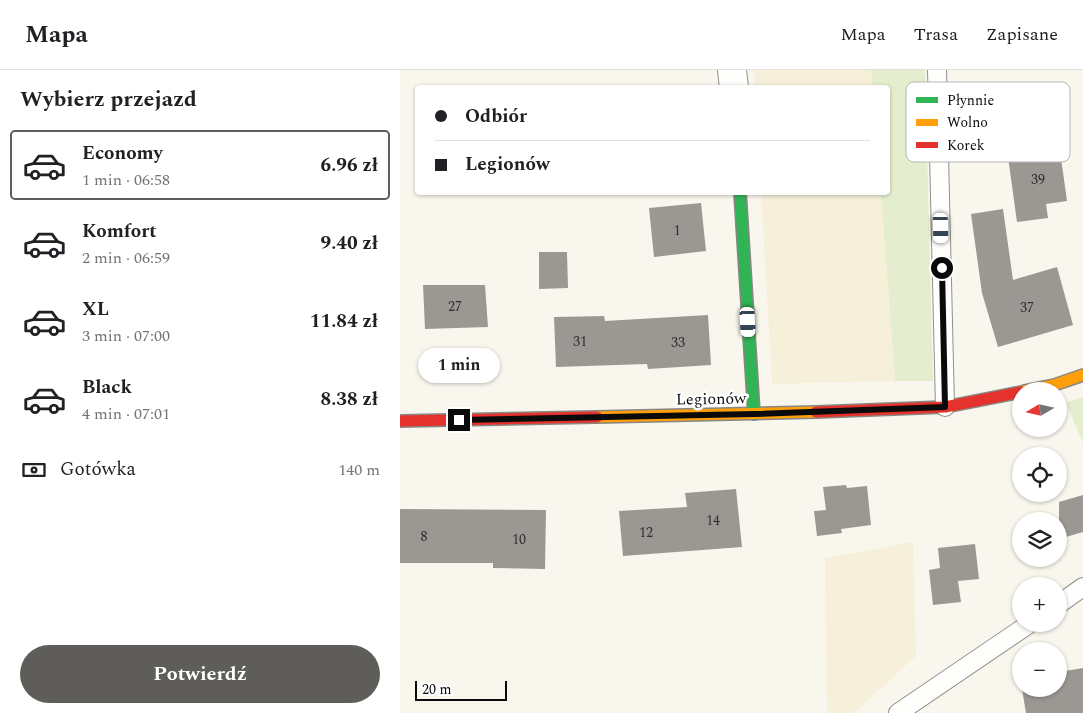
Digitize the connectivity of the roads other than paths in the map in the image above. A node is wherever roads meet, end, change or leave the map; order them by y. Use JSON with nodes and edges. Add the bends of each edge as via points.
{"nodes":[{"id":1,"x":732,"y":70,"type":"edge"},
{"id":2,"x":734,"y":85,"type":"edge"},
{"id":3,"x":939,"y":162,"type":"edge"},
{"id":4,"x":740,"y":195,"type":"edge"},
{"id":5,"x":1083,"y":375,"type":"edge"},
{"id":6,"x":1063,"y":382,"type":"edge"},
{"id":7,"x":1012,"y":394,"type":"edge"},
{"id":8,"x":945,"y":407,"type":"junction"},
{"id":9,"x":754,"y":414,"type":"junction"},
{"id":10,"x":400,"y":421,"type":"edge"},
{"id":11,"x":1083,"y":588,"type":"edge"},
{"id":12,"x":1067,"y":599,"type":"edge"},
{"id":13,"x":1017,"y":632,"type":"edge"},
{"id":14,"x":898,"y":713,"type":"edge"}],
"edges":[{"from":1,"to":2,"type":"street"},
{"from":3,"to":8,"type":"lane"},
{"from":4,"to":9,"type":"street"},
{"from":5,"to":6,"type":"street","name":"Legionów"},
{"from":7,"to":8,"type":"street","name":"Legionów"},
{"from":8,"to":9,"type":"street","name":"Legionów"},
{"from":9,"to":10,"type":"street","name":"Legionów"},
{"from":11,"to":12,"type":"lane"},
{"from":13,"to":14,"type":"lane"}]}
